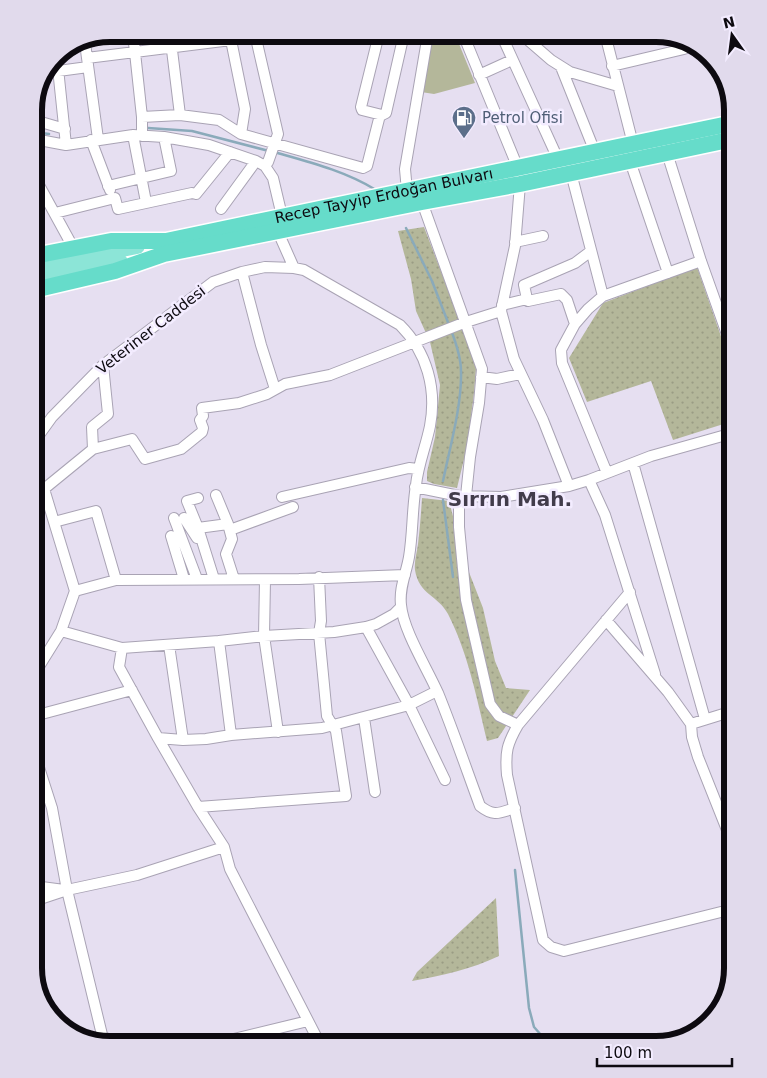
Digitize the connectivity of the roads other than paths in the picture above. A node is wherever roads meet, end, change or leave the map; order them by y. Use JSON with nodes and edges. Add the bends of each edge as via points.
{"nodes":[{"id":1,"x":134,"y":42,"type":"edge"},
{"id":2,"x":171,"y":42,"type":"edge"},
{"id":3,"x":215,"y":42,"type":"edge"},
{"id":4,"x":231,"y":42,"type":"edge"},
{"id":5,"x":257,"y":42,"type":"edge"},
{"id":6,"x":377,"y":42,"type":"edge"},
{"id":7,"x":402,"y":43,"type":"edge"},
{"id":8,"x":427,"y":43,"type":"edge"},
{"id":9,"x":466,"y":43,"type":"edge"},
{"id":10,"x":505,"y":43,"type":"edge"},
{"id":11,"x":531,"y":43,"type":"edge"},
{"id":12,"x":607,"y":43,"type":"edge"},
{"id":13,"x":86,"y":48,"type":"edge"},
{"id":14,"x":172,"y":48,"type":"junction"},
{"id":15,"x":684,"y":49,"type":"edge"},
{"id":16,"x":136,"y":52,"type":"junction"},
{"id":17,"x":512,"y":60,"type":"junction"},
{"id":18,"x":88,"y":62,"type":"junction"},
{"id":19,"x":612,"y":66,"type":"junction"},
{"id":20,"x":561,"y":67,"type":"junction"},
{"id":21,"x":55,"y":72,"type":"edge"},
{"id":22,"x":479,"y":75,"type":"junction"},
{"id":23,"x":618,"y":86,"type":"junction"},
{"id":24,"x":180,"y":115,"type":"junction"},
{"id":25,"x":380,"y":115,"type":"junction"},
{"id":26,"x":142,"y":117,"type":"junction"},
{"id":27,"x":43,"y":123,"type":"edge"},
{"id":28,"x":724,"y":125,"type":"edge"},
{"id":29,"x":65,"y":129,"type":"junction"},
{"id":30,"x":241,"y":134,"type":"junction"},
{"id":31,"x":137,"y":135,"type":"junction"},
{"id":32,"x":164,"y":138,"type":"junction"},
{"id":33,"x":43,"y":140,"type":"edge"},
{"id":34,"x":95,"y":140,"type":"junction"},
{"id":35,"x":724,"y":141,"type":"edge"},
{"id":36,"x":275,"y":144,"type":"junction"},
{"id":37,"x":633,"y":144,"type":"junction"},
{"id":38,"x":66,"y":145,"type":"junction"},
{"id":39,"x":230,"y":152,"type":"junction"},
{"id":40,"x":595,"y":152,"type":"junction"},
{"id":41,"x":668,"y":153,"type":"junction"},
{"id":42,"x":558,"y":159,"type":"junction"},
{"id":43,"x":263,"y":161,"type":"junction"},
{"id":44,"x":630,"y":161,"type":"junction"},
{"id":45,"x":518,"y":168,"type":"junction"},
{"id":46,"x":571,"y":173,"type":"junction"},
{"id":47,"x":141,"y":178,"type":"junction"},
{"id":48,"x":520,"y":184,"type":"junction"},
{"id":49,"x":108,"y":186,"type":"junction"},
{"id":50,"x":407,"y":191,"type":"junction"},
{"id":51,"x":43,"y":192,"type":"edge"},
{"id":52,"x":115,"y":198,"type":"junction"},
{"id":53,"x":146,"y":202,"type":"junction"},
{"id":54,"x":422,"y":202,"type":"junction"},
{"id":55,"x":221,"y":209,"type":"dead end"},
{"id":56,"x":55,"y":213,"type":"junction"},
{"id":57,"x":280,"y":224,"type":"junction"},
{"id":58,"x":543,"y":236,"type":"dead end"},
{"id":59,"x":515,"y":242,"type":"junction"},
{"id":60,"x":165,"y":247,"type":"junction"},
{"id":61,"x":74,"y":249,"type":"junction"},
{"id":62,"x":591,"y":251,"type":"junction"},
{"id":63,"x":43,"y":254,"type":"edge"},
{"id":64,"x":701,"y":261,"type":"junction"},
{"id":65,"x":43,"y":264,"type":"edge"},
{"id":66,"x":294,"y":268,"type":"junction"},
{"id":67,"x":242,"y":272,"type":"junction"},
{"id":68,"x":668,"y":273,"type":"junction"},
{"id":69,"x":43,"y":277,"type":"edge"},
{"id":70,"x":43,"y":288,"type":"edge"},
{"id":71,"x":603,"y":296,"type":"junction"},
{"id":72,"x":527,"y":299,"type":"junction"},
{"id":73,"x":502,"y":308,"type":"junction"},
{"id":74,"x":466,"y":322,"type":"junction"},
{"id":75,"x":575,"y":324,"type":"junction"},
{"id":76,"x":724,"y":326,"type":"edge"},
{"id":77,"x":415,"y":342,"type":"junction"},
{"id":78,"x":103,"y":365,"type":"junction"},
{"id":79,"x":520,"y":374,"type":"junction"},
{"id":80,"x":482,"y":377,"type":"junction"},
{"id":81,"x":275,"y":389,"type":"junction"},
{"id":82,"x":43,"y":430,"type":"edge"},
{"id":83,"x":724,"y":437,"type":"edge"},
{"id":84,"x":93,"y":448,"type":"junction"},
{"id":85,"x":633,"y":463,"type":"junction"},
{"id":86,"x":418,"y":469,"type":"junction"},
{"id":87,"x":607,"y":473,"type":"junction"},
{"id":88,"x":589,"y":480,"type":"junction"},
{"id":89,"x":569,"y":486,"type":"junction"},
{"id":90,"x":415,"y":487,"type":"junction"},
{"id":91,"x":44,"y":489,"type":"joint"},
{"id":92,"x":216,"y":496,"type":"dead end"},
{"id":93,"x":462,"y":496,"type":"junction"},
{"id":94,"x":282,"y":497,"type":"dead end"},
{"id":95,"x":198,"y":498,"type":"dead end"},
{"id":96,"x":293,"y":507,"type":"dead end"},
{"id":97,"x":54,"y":522,"type":"junction"},
{"id":98,"x":229,"y":527,"type":"junction"},
{"id":99,"x":198,"y":528,"type":"junction"},
{"id":100,"x":171,"y":536,"type":"dead end"},
{"id":101,"x":210,"y":562,"type":"junction"},
{"id":102,"x":405,"y":575,"type":"junction"},
{"id":103,"x":319,"y":577,"type":"junction"},
{"id":104,"x":184,"y":579,"type":"junction"},
{"id":105,"x":197,"y":579,"type":"junction"},
{"id":106,"x":214,"y":579,"type":"junction"},
{"id":107,"x":234,"y":579,"type":"junction"},
{"id":108,"x":116,"y":580,"type":"junction"},
{"id":109,"x":266,"y":580,"type":"junction"},
{"id":110,"x":75,"y":592,"type":"junction"},
{"id":111,"x":630,"y":592,"type":"junction"},
{"id":112,"x":401,"y":608,"type":"junction"},
{"id":113,"x":606,"y":620,"type":"junction"},
{"id":114,"x":366,"y":628,"type":"junction"},
{"id":115,"x":61,"y":631,"type":"junction"},
{"id":116,"x":319,"y":633,"type":"junction"},
{"id":117,"x":264,"y":636,"type":"junction"},
{"id":118,"x":219,"y":641,"type":"junction"},
{"id":119,"x":169,"y":645,"type":"junction"},
{"id":120,"x":122,"y":648,"type":"junction"},
{"id":121,"x":42,"y":661,"type":"edge"},
{"id":122,"x":657,"y":680,"type":"junction"},
{"id":123,"x":132,"y":690,"type":"junction"},
{"id":124,"x":437,"y":691,"type":"junction"},
{"id":125,"x":408,"y":705,"type":"junction"},
{"id":126,"x":724,"y":713,"type":"edge"},
{"id":127,"x":42,"y":714,"type":"edge"},
{"id":128,"x":364,"y":718,"type":"junction"},
{"id":129,"x":706,"y":719,"type":"junction"},
{"id":130,"x":332,"y":724,"type":"junction"},
{"id":131,"x":518,"y":724,"type":"junction"},
{"id":132,"x":691,"y":724,"type":"junction"},
{"id":133,"x":278,"y":732,"type":"junction"},
{"id":134,"x":231,"y":735,"type":"junction"},
{"id":135,"x":158,"y":738,"type":"junction"},
{"id":136,"x":183,"y":740,"type":"junction"},
{"id":137,"x":42,"y":778,"type":"edge"},
{"id":138,"x":445,"y":780,"type":"dead end"},
{"id":139,"x":375,"y":792,"type":"dead end"},
{"id":140,"x":198,"y":807,"type":"junction"},
{"id":141,"x":515,"y":808,"type":"junction"},
{"id":142,"x":724,"y":822,"type":"edge"},
{"id":143,"x":224,"y":847,"type":"junction"},
{"id":144,"x":42,"y":887,"type":"edge"},
{"id":145,"x":67,"y":890,"type":"junction"},
{"id":146,"x":42,"y":898,"type":"edge"},
{"id":147,"x":724,"y":911,"type":"edge"},
{"id":148,"x":308,"y":1021,"type":"junction"},
{"id":149,"x":102,"y":1034,"type":"edge"},
{"id":150,"x":250,"y":1035,"type":"edge"},
{"id":151,"x":315,"y":1035,"type":"edge"}],
"edges":[{"from":1,"to":16,"type":"street"},
{"from":2,"to":14,"type":"street"},
{"from":3,"to":14,"type":"street"},
{"from":4,"to":30,"type":"street","via":[[245,109]]},
{"from":5,"to":36,"type":"street","via":[[278,134]]},
{"from":6,"to":25,"type":"street","via":[[361,107]]},
{"from":7,"to":25,"type":"street","via":[[386,113]]},
{"from":8,"to":50,"type":"street","via":[[405,169]]},
{"from":9,"to":22,"type":"street"},
{"from":10,"to":17,"type":"street"},
{"from":11,"to":20,"type":"street"},
{"from":12,"to":19,"type":"street"},
{"from":13,"to":18,"type":"street"},
{"from":14,"to":16,"type":"street"},
{"from":14,"to":24,"type":"street"},
{"from":15,"to":19,"type":"street"},
{"from":16,"to":18,"type":"street"},
{"from":16,"to":26,"type":"street"},
{"from":17,"to":22,"type":"street"},
{"from":17,"to":42,"type":"street"},
{"from":18,"to":21,"type":"street"},
{"from":18,"to":34,"type":"street"},
{"from":19,"to":23,"type":"street"},
{"from":20,"to":23,"type":"street"},
{"from":20,"to":40,"type":"street"},
{"from":21,"to":29,"type":"street"},
{"from":22,"to":45,"type":"street"},
{"from":23,"to":37,"type":"street"},
{"from":24,"to":26,"type":"street"},
{"from":24,"to":30,"type":"street","via":[[219,120]]},
{"from":25,"to":36,"type":"street","via":[[368,166],[363,168]]},
{"from":26,"to":31,"type":"street"},
{"from":27,"to":29,"type":"street"},
{"from":28,"to":37,"type":"highway","name":"Recep Tayyip Erdoğan Bulvarı"},
{"from":29,"to":38,"type":"street"},
{"from":30,"to":36,"type":"street"},
{"from":31,"to":32,"type":"street"},
{"from":31,"to":34,"type":"street"},
{"from":31,"to":47,"type":"street"},
{"from":32,"to":39,"type":"street"},
{"from":32,"to":47,"type":"street","via":[[171,171]]},
{"from":33,"to":38,"type":"street"},
{"from":34,"to":38,"type":"street"},
{"from":34,"to":49,"type":"street"},
{"from":35,"to":41,"type":"highway","name":"Recep Tayyip Erdoğan Bulvarı"},
{"from":36,"to":43,"type":"street"},
{"from":37,"to":40,"type":"highway","name":"Recep Tayyip Erdoğan Bulvarı"},
{"from":39,"to":43,"type":"street"},
{"from":39,"to":53,"type":"street","via":[[196,194]]},
{"from":40,"to":42,"type":"highway","name":"Recep Tayyip Erdoğan Bulvarı"},
{"from":41,"to":44,"type":"highway","name":"Recep Tayyip Erdoğan Bulvarı"},
{"from":41,"to":64,"type":"street"},
{"from":42,"to":45,"type":"highway","name":"Recep Tayyip Erdoğan Bulvarı"},
{"from":43,"to":55,"type":"street"},
{"from":43,"to":57,"type":"street","via":[[273,178]]},
{"from":44,"to":46,"type":"highway","name":"Recep Tayyip Erdoğan Bulvarı"},
{"from":44,"to":68,"type":"street"},
{"from":45,"to":50,"type":"highway","name":"Recep Tayyip Erdoğan Bulvarı"},
{"from":46,"to":48,"type":"highway","name":"Recep Tayyip Erdoğan Bulvarı"},
{"from":46,"to":62,"type":"street"},
{"from":47,"to":49,"type":"street"},
{"from":47,"to":53,"type":"street"},
{"from":48,"to":54,"type":"highway","name":"Recep Tayyip Erdoğan Bulvarı"},
{"from":48,"to":59,"type":"street"},
{"from":49,"to":52,"type":"street"},
{"from":50,"to":57,"type":"highway","name":"Recep Tayyip Erdoğan Bulvarı"},
{"from":51,"to":56,"type":"street"},
{"from":52,"to":53,"type":"street","via":[[118,209]]},
{"from":52,"to":56,"type":"street"},
{"from":54,"to":57,"type":"highway","name":"Recep Tayyip Erdoğan Bulvarı"},
{"from":54,"to":74,"type":"street"},
{"from":56,"to":61,"type":"street"},
{"from":57,"to":60,"type":"highway","name":"Recep Tayyip Erdoğan Bulvarı"},
{"from":57,"to":66,"type":"street"},
{"from":58,"to":59,"type":"street"},
{"from":59,"to":73,"type":"street"},
{"from":60,"to":61,"type":"highway","via":[[111,241]]},
{"from":60,"to":65,"type":"main road","name":"Recep Tayyip Erdoğan Bulvarı","via":[[112,250]]},
{"from":60,"to":69,"type":"main road","name":"Recep Tayyip Erdoğan Bulvarı"},
{"from":60,"to":70,"type":"highway","via":[[115,271]]},
{"from":61,"to":63,"type":"highway"},
{"from":62,"to":71,"type":"street"},
{"from":62,"to":72,"type":"street","via":[[575,263],[524,285]]},
{"from":64,"to":68,"type":"street"},
{"from":64,"to":76,"type":"street"},
{"from":66,"to":67,"type":"street","name":"Veteriner Caddesi","via":[[265,267]]},
{"from":66,"to":77,"type":"street","via":[[304,270],[400,325]]},
{"from":67,"to":78,"type":"street","name":"Veteriner Caddesi","via":[[213,282]]},
{"from":67,"to":81,"type":"street"},
{"from":68,"to":71,"type":"street"},
{"from":71,"to":75,"type":"street"},
{"from":72,"to":73,"type":"street"},
{"from":72,"to":75,"type":"street","via":[[561,294],[567,300]]},
{"from":73,"to":74,"type":"street"},
{"from":73,"to":79,"type":"street"},
{"from":74,"to":77,"type":"street"},
{"from":74,"to":80,"type":"street"},
{"from":75,"to":87,"type":"street","via":[[561,350],[562,363]]},
{"from":77,"to":81,"type":"street","via":[[330,375]]},
{"from":77,"to":86,"type":"street","via":[[432,388],[430,424]]},
{"from":78,"to":82,"type":"street","name":"Veteriner Caddesi"},
{"from":78,"to":84,"type":"street","via":[[108,414],[92,427]]},
{"from":79,"to":80,"type":"street","via":[[497,379]]},
{"from":79,"to":89,"type":"street","via":[[543,420]]},
{"from":80,"to":93,"type":"street"},
{"from":81,"to":84,"type":"street","via":[[239,403],[202,408],[202,432],[182,449],[170,453],[145,459],[132,439]]},
{"from":83,"to":85,"type":"street"},
{"from":84,"to":91,"type":"street"},
{"from":85,"to":87,"type":"street"},
{"from":85,"to":129,"type":"street"},
{"from":86,"to":90,"type":"street"},
{"from":86,"to":94,"type":"street","via":[[409,468]]},
{"from":87,"to":88,"type":"street"},
{"from":88,"to":89,"type":"street"},
{"from":88,"to":111,"type":"street","via":[[605,515]]},
{"from":89,"to":93,"type":"street","via":[[501,498]]},
{"from":90,"to":93,"type":"street"},
{"from":90,"to":102,"type":"street"},
{"from":91,"to":97,"type":"street"},
{"from":92,"to":98,"type":"street"},
{"from":93,"to":131,"type":"street","via":[[459,526],[466,600],[490,704],[499,716]]},
{"from":95,"to":99,"type":"street","via":[[187,501]]},
{"from":96,"to":98,"type":"street"},
{"from":97,"to":108,"type":"street","via":[[96,511]]},
{"from":97,"to":110,"type":"street"},
{"from":98,"to":99,"type":"street"},
{"from":98,"to":107,"type":"street","via":[[232,539],[226,554]]},
{"from":99,"to":101,"type":"street"},
{"from":100,"to":104,"type":"street"},
{"from":101,"to":105,"type":"street","via":[[199,540],[179,518]]},
{"from":101,"to":106,"type":"street"},
{"from":102,"to":103,"type":"street"},
{"from":102,"to":112,"type":"street","via":[[400,590]]},
{"from":103,"to":109,"type":"street"},
{"from":103,"to":116,"type":"street"},
{"from":104,"to":105,"type":"street"},
{"from":104,"to":108,"type":"street"},
{"from":105,"to":106,"type":"street"},
{"from":106,"to":107,"type":"street"},
{"from":107,"to":109,"type":"street"},
{"from":108,"to":110,"type":"street"},
{"from":109,"to":117,"type":"street"},
{"from":110,"to":115,"type":"street"},
{"from":111,"to":113,"type":"street"},
{"from":111,"to":122,"type":"street"},
{"from":112,"to":114,"type":"street"},
{"from":112,"to":124,"type":"street"},
{"from":113,"to":122,"type":"street"},
{"from":113,"to":131,"type":"street"},
{"from":114,"to":116,"type":"street"},
{"from":114,"to":125,"type":"street"},
{"from":115,"to":120,"type":"street"},
{"from":115,"to":121,"type":"street"},
{"from":116,"to":117,"type":"street"},
{"from":116,"to":130,"type":"street","via":[[327,716]]},
{"from":117,"to":118,"type":"street"},
{"from":117,"to":133,"type":"street"},
{"from":118,"to":119,"type":"street"},
{"from":118,"to":134,"type":"street"},
{"from":119,"to":120,"type":"street"},
{"from":119,"to":136,"type":"street"},
{"from":120,"to":123,"type":"street","via":[[119,667]]},
{"from":122,"to":132,"type":"street"},
{"from":123,"to":127,"type":"street"},
{"from":123,"to":135,"type":"street"},
{"from":124,"to":125,"type":"street"},
{"from":124,"to":141,"type":"street","via":[[480,806],[495,814]]},
{"from":125,"to":128,"type":"street"},
{"from":125,"to":138,"type":"street"},
{"from":126,"to":129,"type":"street"},
{"from":128,"to":130,"type":"street"},
{"from":128,"to":139,"type":"street"},
{"from":129,"to":132,"type":"street"},
{"from":130,"to":133,"type":"street"},
{"from":130,"to":140,"type":"street","via":[[338,738],[346,796]]},
{"from":131,"to":141,"type":"street","via":[[508,741],[506,760]]},
{"from":132,"to":142,"type":"street","via":[[698,757]]},
{"from":133,"to":134,"type":"street"},
{"from":134,"to":136,"type":"street"},
{"from":135,"to":136,"type":"street"},
{"from":135,"to":140,"type":"street"},
{"from":137,"to":145,"type":"street","via":[[52,808]]},
{"from":140,"to":143,"type":"street"},
{"from":141,"to":147,"type":"street","via":[[543,940],[551,947],[564,951]]},
{"from":143,"to":145,"type":"street","via":[[137,875]]},
{"from":143,"to":148,"type":"street","via":[[230,869]]},
{"from":144,"to":145,"type":"street"},
{"from":145,"to":146,"type":"street"},
{"from":145,"to":149,"type":"street"},
{"from":148,"to":150,"type":"street"},
{"from":148,"to":151,"type":"street"}]}
